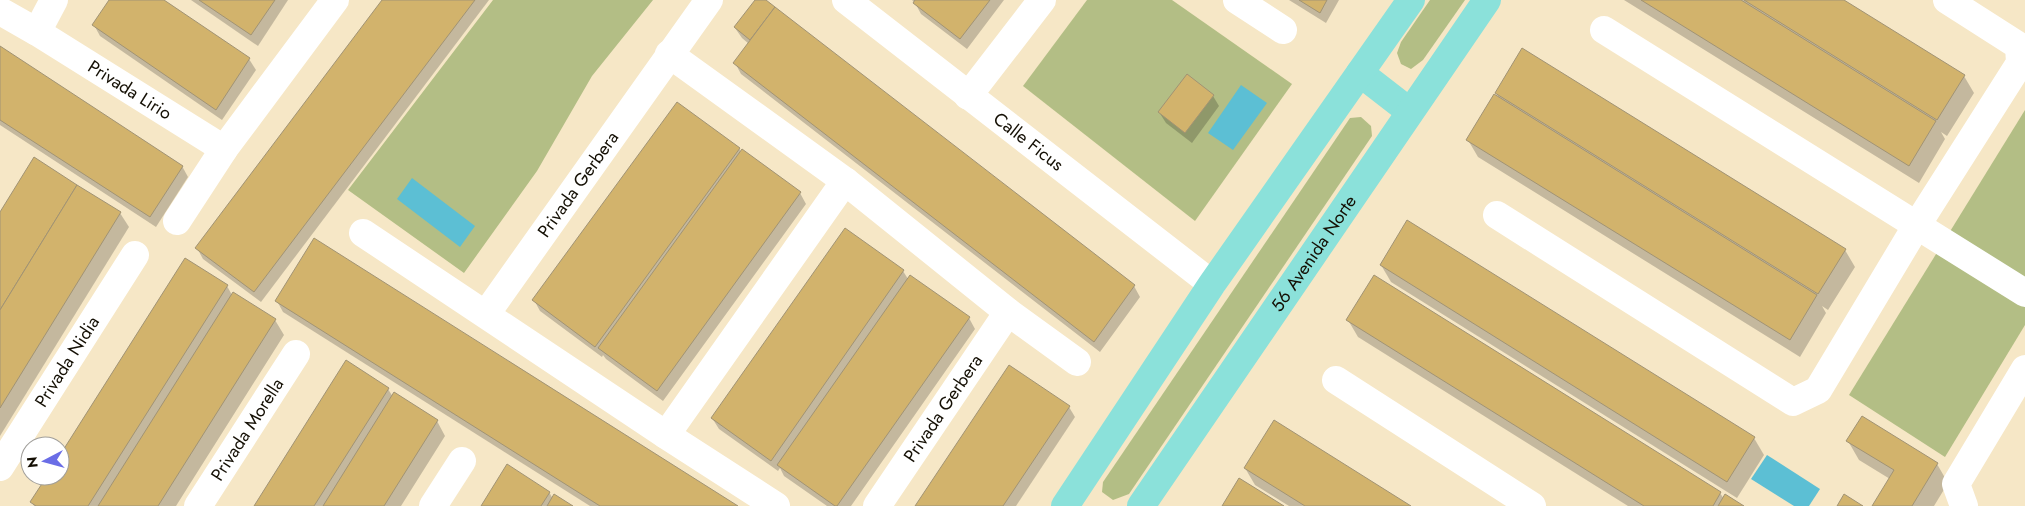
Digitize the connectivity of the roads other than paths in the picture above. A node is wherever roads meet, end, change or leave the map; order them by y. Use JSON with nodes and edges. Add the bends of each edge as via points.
{"nodes":[{"id":1,"x":54,"y":0,"type":"edge"},
{"id":2,"x":335,"y":0,"type":"edge"},
{"id":3,"x":709,"y":0,"type":"edge"},
{"id":4,"x":846,"y":0,"type":"edge"},
{"id":5,"x":1042,"y":0,"type":"edge"},
{"id":6,"x":1238,"y":0,"type":"edge"},
{"id":7,"x":1411,"y":0,"type":"edge"},
{"id":8,"x":1487,"y":0,"type":"edge"},
{"id":9,"x":1947,"y":0,"type":"edge"},
{"id":10,"x":0,"y":11,"type":"edge"},
{"id":11,"x":1283,"y":30,"type":"dead end"},
{"id":12,"x":1604,"y":30,"type":"dead end"},
{"id":13,"x":37,"y":32,"type":"junction"},
{"id":14,"x":669,"y":54,"type":"junction"},
{"id":15,"x":1360,"y":73,"type":"junction"},
{"id":16,"x":968,"y":96,"type":"junction"},
{"id":17,"x":1410,"y":111,"type":"junction"},
{"id":18,"x":224,"y":149,"type":"junction"},
{"id":19,"x":845,"y":181,"type":"junction"},
{"id":20,"x":1497,"y":215,"type":"dead end"},
{"id":21,"x":177,"y":221,"type":"dead end"},
{"id":22,"x":1917,"y":225,"type":"junction"},
{"id":23,"x":363,"y":233,"type":"dead end"},
{"id":24,"x":135,"y":255,"type":"dead end"},
{"id":25,"x":1212,"y":284,"type":"junction"},
{"id":26,"x":2025,"y":293,"type":"edge"},
{"id":27,"x":1008,"y":312,"type":"junction"},
{"id":28,"x":486,"y":314,"type":"junction"},
{"id":29,"x":296,"y":354,"type":"dead end"},
{"id":30,"x":1077,"y":362,"type":"dead end"},
{"id":31,"x":2025,"y":370,"type":"edge"},
{"id":32,"x":1336,"y":380,"type":"dead end"},
{"id":33,"x":666,"y":435,"type":"junction"},
{"id":34,"x":462,"y":461,"type":"dead end"},
{"id":35,"x":0,"y":467,"type":"edge"},
{"id":36,"x":1075,"y":502,"type":"edge"},
{"id":37,"x":198,"y":506,"type":"edge"},
{"id":38,"x":433,"y":506,"type":"edge"},
{"id":39,"x":776,"y":506,"type":"edge"},
{"id":40,"x":877,"y":506,"type":"edge"},
{"id":41,"x":1140,"y":506,"type":"edge"},
{"id":42,"x":1532,"y":506,"type":"edge"},
{"id":43,"x":1964,"y":506,"type":"edge"}],
"edges":[{"from":1,"to":13,"type":"street"},
{"from":2,"to":18,"type":"street"},
{"from":3,"to":14,"type":"street","name":"Privada Gerbera"},
{"from":4,"to":16,"type":"street","name":"Calle Ficus"},
{"from":5,"to":16,"type":"street"},
{"from":6,"to":11,"type":"street"},
{"from":7,"to":15,"type":"main road"},
{"from":8,"to":17,"type":"main road","name":"56 Avenida Norte"},
{"from":9,"to":22,"type":"street","via":[[2019,46],[2020,63]]},
{"from":10,"to":13,"type":"street","name":"Privada Lirio"},
{"from":12,"to":22,"type":"street"},
{"from":13,"to":18,"type":"street","name":"Privada Lirio"},
{"from":14,"to":19,"type":"street"},
{"from":14,"to":28,"type":"street","name":"Privada Gerbera"},
{"from":15,"to":17,"type":"main road"},
{"from":15,"to":25,"type":"main road"},
{"from":16,"to":25,"type":"street","name":"Calle Ficus"},
{"from":17,"to":41,"type":"main road","name":"56 Avenida Norte"},
{"from":18,"to":21,"type":"street"},
{"from":19,"to":27,"type":"street"},
{"from":19,"to":33,"type":"street"},
{"from":20,"to":22,"type":"street","via":[[1793,402],[1818,390]]},
{"from":22,"to":26,"type":"street"},
{"from":23,"to":28,"type":"street"},
{"from":24,"to":35,"type":"street","name":"Privada Nidia"},
{"from":25,"to":36,"type":"main road"},
{"from":27,"to":30,"type":"street"},
{"from":27,"to":40,"type":"street","name":"Privada Gerbera"},
{"from":28,"to":33,"type":"street"},
{"from":29,"to":37,"type":"street","name":"Privada Morella"},
{"from":31,"to":43,"type":"street","via":[[1956,484]]},
{"from":32,"to":42,"type":"street"},
{"from":33,"to":39,"type":"street"},
{"from":34,"to":38,"type":"street"}]}
